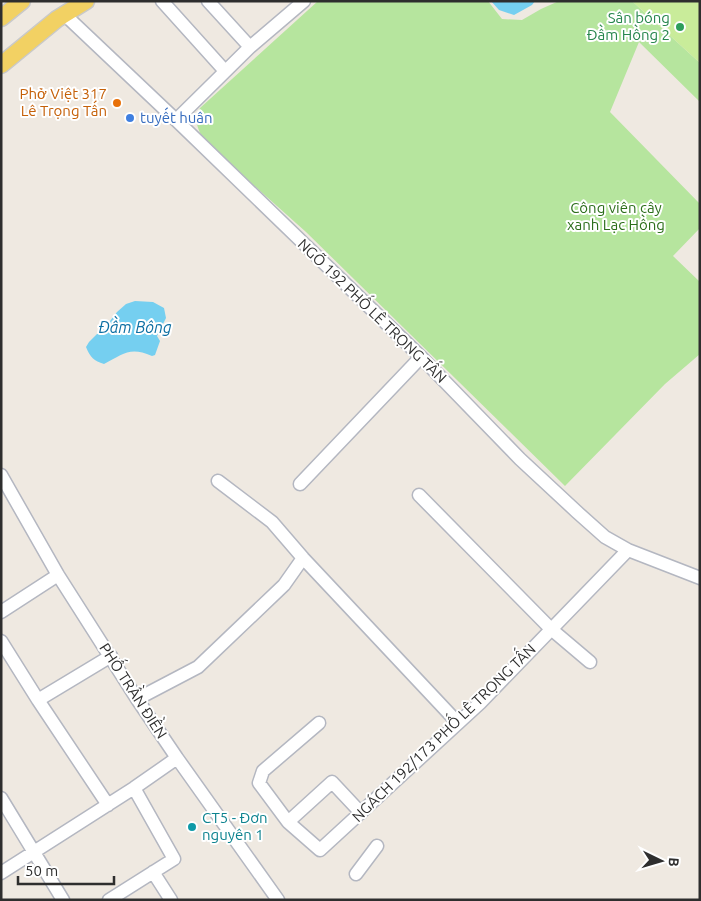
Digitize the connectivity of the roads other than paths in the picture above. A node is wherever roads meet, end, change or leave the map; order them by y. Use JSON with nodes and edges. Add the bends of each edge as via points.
{"nodes":[{"id":1,"x":22,"y":1,"type":"edge"},
{"id":2,"x":86,"y":1,"type":"edge"},
{"id":3,"x":162,"y":1,"type":"edge"},
{"id":4,"x":208,"y":1,"type":"edge"},
{"id":5,"x":304,"y":1,"type":"edge"},
{"id":6,"x":64,"y":14,"type":"junction"},
{"id":7,"x":1,"y":18,"type":"edge"},
{"id":8,"x":250,"y":47,"type":"junction"},
{"id":9,"x":1,"y":65,"type":"edge"},
{"id":10,"x":225,"y":71,"type":"junction"},
{"id":11,"x":176,"y":120,"type":"junction"},
{"id":12,"x":421,"y":357,"type":"junction"},
{"id":13,"x":1,"y":476,"type":"edge"},
{"id":14,"x":218,"y":480,"type":"dead end"},
{"id":15,"x":300,"y":484,"type":"dead end"},
{"id":16,"x":419,"y":495,"type":"dead end"},
{"id":17,"x":628,"y":550,"type":"junction"},
{"id":18,"x":303,"y":558,"type":"junction"},
{"id":19,"x":58,"y":575,"type":"junction"},
{"id":20,"x":700,"y":578,"type":"edge"},
{"id":21,"x":1,"y":612,"type":"edge"},
{"id":22,"x":551,"y":629,"type":"junction"},
{"id":23,"x":1,"y":641,"type":"edge"},
{"id":24,"x":111,"y":656,"type":"junction"},
{"id":25,"x":590,"y":662,"type":"dead end"},
{"id":26,"x":137,"y":699,"type":"junction"},
{"id":27,"x":38,"y":700,"type":"junction"},
{"id":28,"x":457,"y":722,"type":"junction"},
{"id":29,"x":319,"y":724,"type":"dead end"},
{"id":30,"x":177,"y":758,"type":"junction"},
{"id":31,"x":134,"y":788,"type":"junction"},
{"id":32,"x":1,"y":798,"type":"edge"},
{"id":33,"x":108,"y":805,"type":"junction"},
{"id":34,"x":361,"y":813,"type":"junction"},
{"id":35,"x":288,"y":822,"type":"junction"},
{"id":36,"x":377,"y":846,"type":"dead end"},
{"id":37,"x":35,"y":851,"type":"junction"},
{"id":38,"x":153,"y":872,"type":"junction"},
{"id":39,"x":1,"y":873,"type":"edge"},
{"id":40,"x":356,"y":874,"type":"dead end"},
{"id":41,"x":63,"y":900,"type":"edge"},
{"id":42,"x":109,"y":900,"type":"edge"},
{"id":43,"x":171,"y":900,"type":"edge"},
{"id":44,"x":278,"y":900,"type":"edge"}],
"edges":[{"from":1,"to":7,"type":"main road"},
{"from":2,"to":6,"type":"main road"},
{"from":3,"to":10,"type":"street"},
{"from":4,"to":8,"type":"street"},
{"from":5,"to":8,"type":"street"},
{"from":6,"to":9,"type":"main road"},
{"from":6,"to":11,"type":"street","name":"NGÕ 192 PHỐ LÊ TRỌNG TẤN"},
{"from":8,"to":10,"type":"street"},
{"from":10,"to":11,"type":"street"},
{"from":11,"to":12,"type":"street","name":"NGÕ 192 PHỐ LÊ TRỌNG TẤN"},
{"from":12,"to":15,"type":"street"},
{"from":12,"to":17,"type":"street","name":"NGÕ 192 PHỐ LÊ TRỌNG TẤN","via":[[576,512],[605,537]]},
{"from":13,"to":19,"type":"street","name":"PHỐ TRẦN ĐIỀN"},
{"from":14,"to":18,"type":"street","via":[[272,522]]},
{"from":16,"to":22,"type":"street"},
{"from":17,"to":20,"type":"street","name":"NGÕ 192 PHỐ LÊ TRỌNG TẤN"},
{"from":17,"to":22,"type":"street","name":"NGÁCH 192/173 PHỐ LÊ TRỌNG TẤN"},
{"from":18,"to":26,"type":"street","via":[[284,585],[198,667]]},
{"from":18,"to":28,"type":"street"},
{"from":19,"to":21,"type":"street"},
{"from":19,"to":24,"type":"street","name":"PHỐ TRẦN ĐIỀN"},
{"from":22,"to":25,"type":"street"},
{"from":22,"to":28,"type":"street","name":"NGÁCH 192/173 PHỐ LÊ TRỌNG TẤN","via":[[480,703]]},
{"from":23,"to":27,"type":"street"},
{"from":24,"to":26,"type":"street","name":"PHỐ TRẦN ĐIỀN"},
{"from":24,"to":27,"type":"street"},
{"from":26,"to":30,"type":"street","name":"PHỐ TRẦN ĐIỀN"},
{"from":27,"to":33,"type":"street"},
{"from":28,"to":34,"type":"street","name":"NGÁCH 192/173 PHỐ LÊ TRỌNG TẤN"},
{"from":29,"to":35,"type":"street","via":[[263,771],[259,783]]},
{"from":30,"to":31,"type":"street"},
{"from":30,"to":44,"type":"street","name":"PHỐ TRẦN ĐIỀN"},
{"from":31,"to":33,"type":"street"},
{"from":31,"to":38,"type":"street","via":[[174,859]]},
{"from":32,"to":37,"type":"street"},
{"from":33,"to":37,"type":"street"},
{"from":34,"to":35,"type":"street","name":"NGÁCH 192/173 PHỐ LÊ TRỌNG TẤN","via":[[320,850]]},
{"from":34,"to":35,"type":"street","via":[[332,782]]},
{"from":36,"to":40,"type":"street"},
{"from":37,"to":39,"type":"street"},
{"from":37,"to":41,"type":"street"},
{"from":38,"to":42,"type":"street"},
{"from":38,"to":43,"type":"street"}]}
